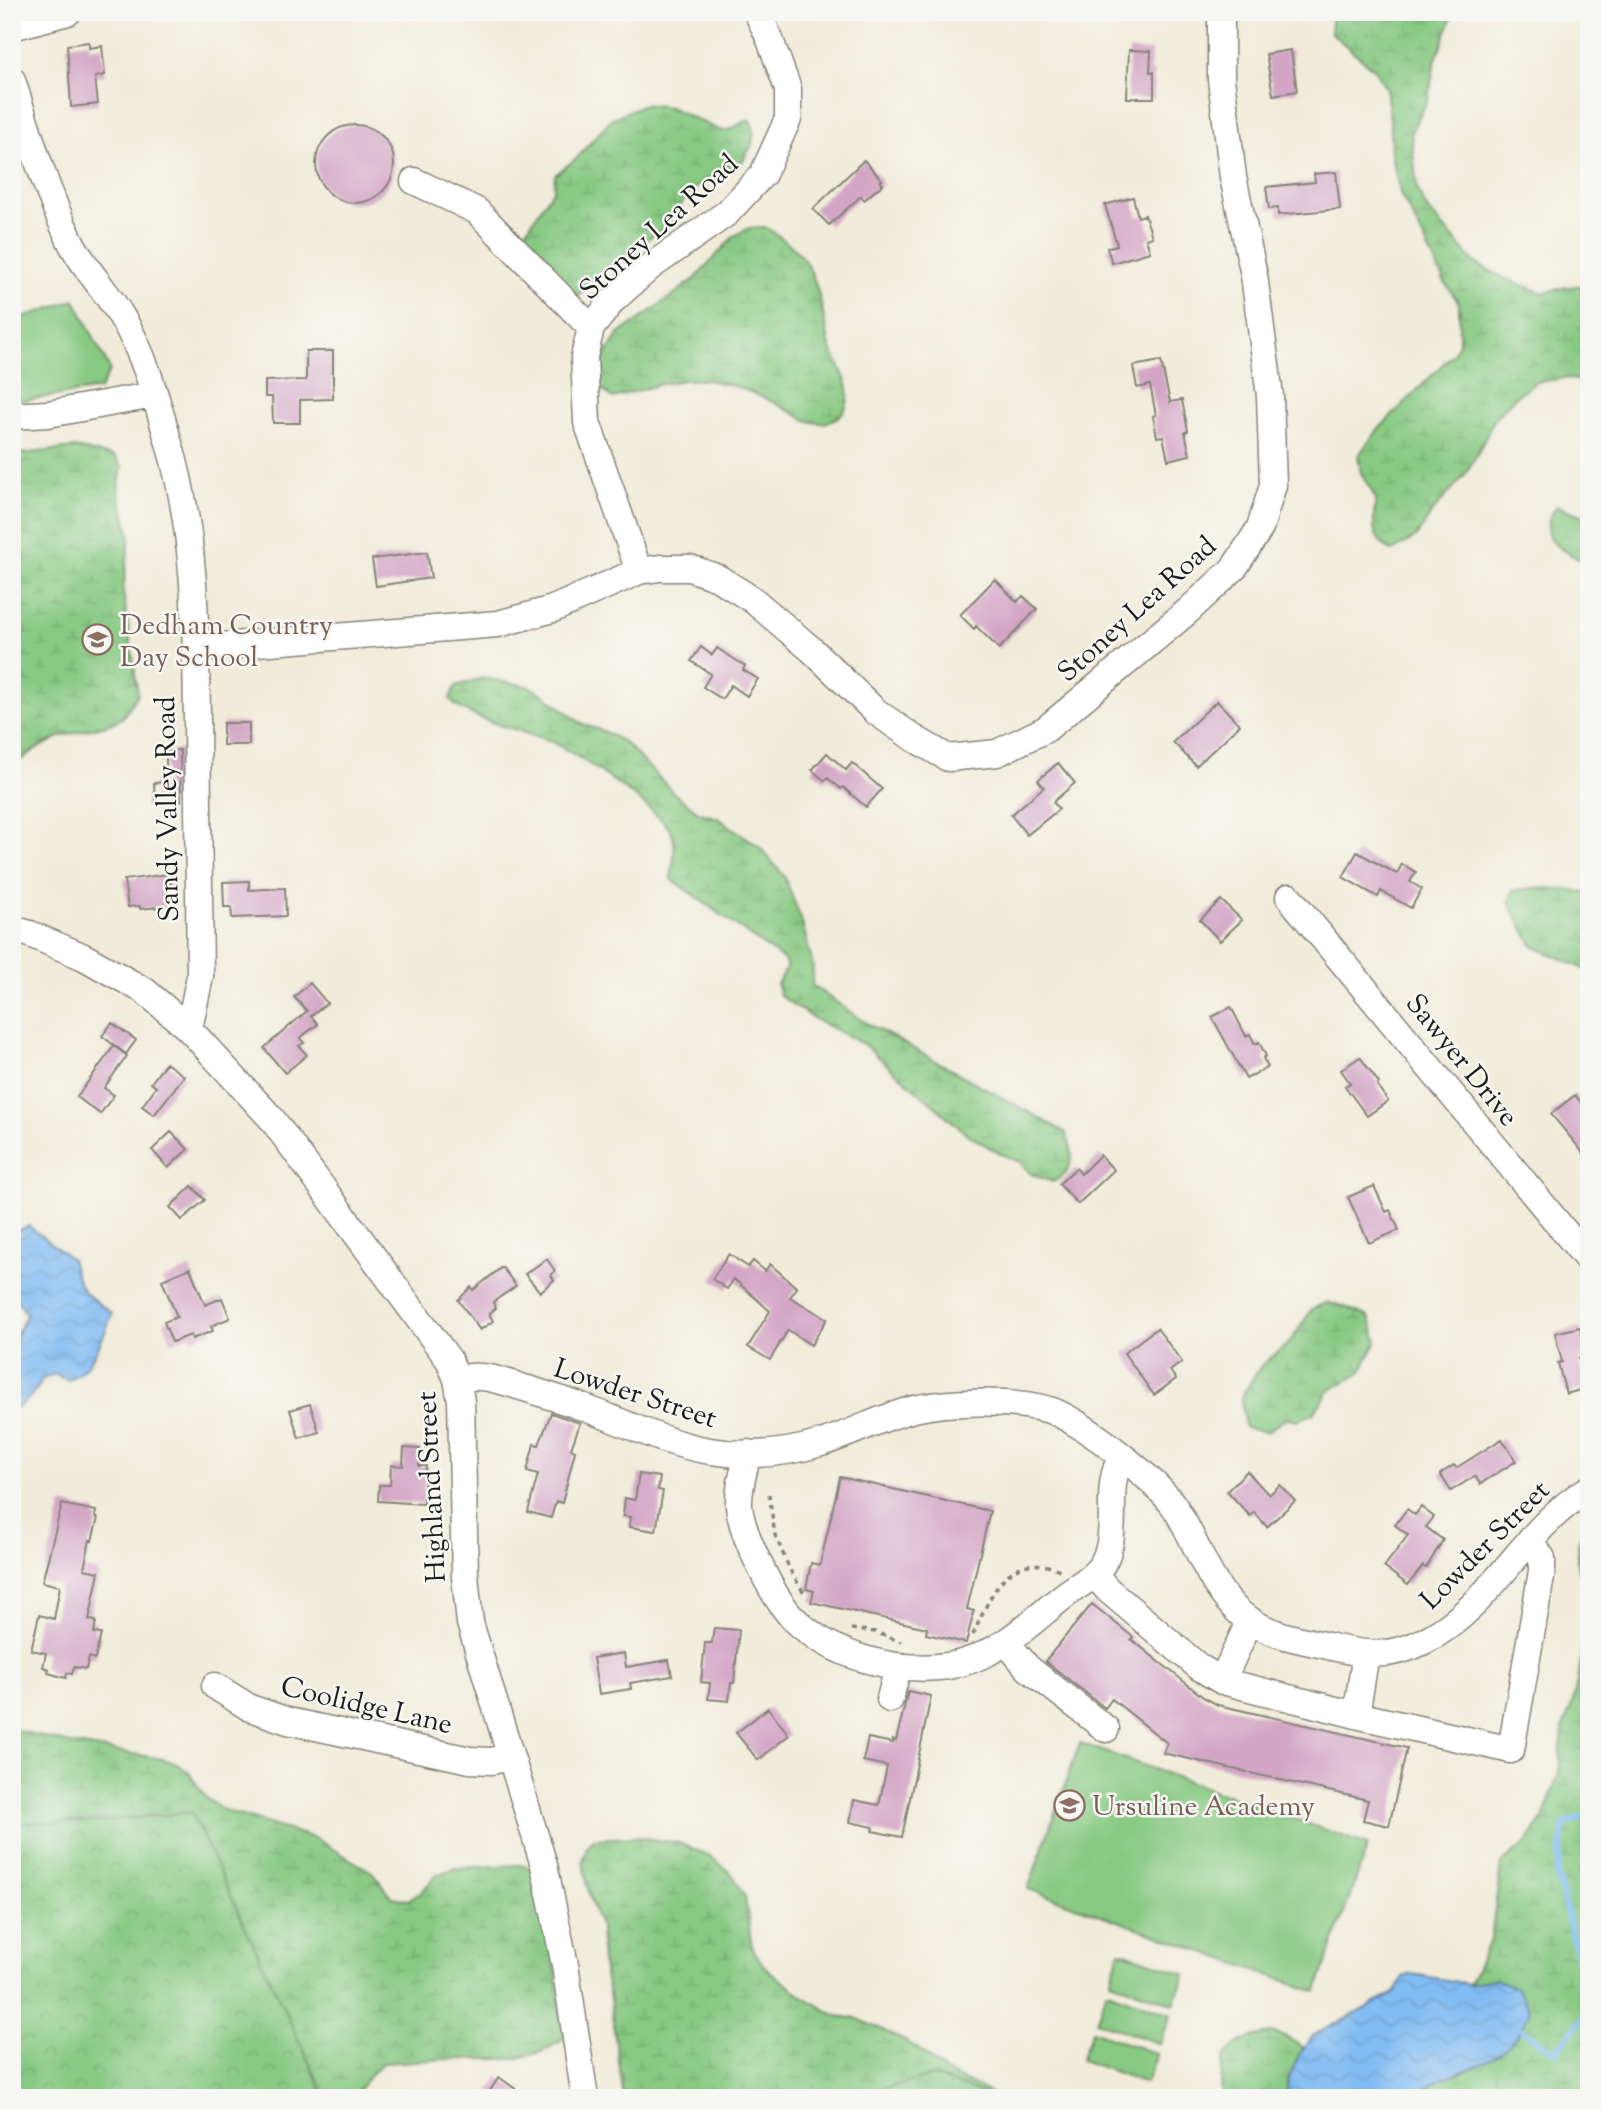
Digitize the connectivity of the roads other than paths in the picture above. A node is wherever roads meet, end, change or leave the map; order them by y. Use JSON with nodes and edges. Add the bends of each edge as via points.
{"nodes":[{"id":1,"x":68,"y":12,"type":"edge"},
{"id":2,"x":757,"y":12,"type":"edge"},
{"id":3,"x":1221,"y":12,"type":"edge"},
{"id":4,"x":12,"y":27,"type":"edge"},
{"id":5,"x":12,"y":80,"type":"edge"},
{"id":6,"x":414,"y":181,"type":"dead end"},
{"id":7,"x":591,"y":328,"type":"junction"},
{"id":8,"x":154,"y":395,"type":"junction"},
{"id":9,"x":12,"y":416,"type":"edge"},
{"id":10,"x":639,"y":571,"type":"junction"},
{"id":11,"x":196,"y":648,"type":"junction"},
{"id":12,"x":1289,"y":897,"type":"dead end"},
{"id":13,"x":12,"y":929,"type":"edge"},
{"id":14,"x":190,"y":1029,"type":"junction"},
{"id":15,"x":1589,"y":1261,"type":"edge"},
{"id":16,"x":457,"y":1379,"type":"junction"},
{"id":17,"x":748,"y":1453,"type":"junction"},
{"id":18,"x":1122,"y":1457,"type":"junction"},
{"id":19,"x":1589,"y":1489,"type":"edge"},
{"id":20,"x":1530,"y":1542,"type":"junction"},
{"id":21,"x":1082,"y":1575,"type":"junction"},
{"id":22,"x":1250,"y":1620,"type":"junction"},
{"id":23,"x":1007,"y":1643,"type":"junction"},
{"id":24,"x":1366,"y":1654,"type":"junction"},
{"id":25,"x":905,"y":1656,"type":"junction"},
{"id":26,"x":1222,"y":1681,"type":"junction"},
{"id":27,"x":215,"y":1686,"type":"dead end"},
{"id":28,"x":891,"y":1699,"type":"dead end"},
{"id":29,"x":1356,"y":1715,"type":"junction"},
{"id":30,"x":1106,"y":1729,"type":"dead end"},
{"id":31,"x":510,"y":1757,"type":"junction"},
{"id":32,"x":585,"y":2098,"type":"edge"}],
"edges":[{"from":1,"to":4,"type":"street"},
{"from":2,"to":7,"type":"street","name":"Stoney Lea Road","via":[[788,89],[788,119],[763,174],[727,213],[640,275]]},
{"from":3,"to":10,"type":"street","name":"Stoney Lea Road","via":[[1221,79],[1270,396],[1273,485],[1260,528],[1234,568],[1046,729],[997,753],[948,758],[875,711],[753,600],[718,578],[690,568]]},
{"from":5,"to":8,"type":"street","name":"Sandy Valley Road","via":[[56,209],[85,266],[123,318]]},
{"from":6,"to":7,"type":"street","via":[[477,211]]},
{"from":7,"to":10,"type":"street","name":"Stoney Lea Road","via":[[584,357],[587,422]]},
{"from":8,"to":9,"type":"street"},
{"from":8,"to":11,"type":"street","name":"Sandy Valley Road","via":[[186,506]]},
{"from":10,"to":11,"type":"street","name":"Stoney Lea Road","via":[[553,609],[498,624]]},
{"from":11,"to":14,"type":"street","name":"Sandy Valley Road","via":[[200,976]]},
{"from":12,"to":15,"type":"street","name":"Sawyer Drive"},
{"from":13,"to":14,"type":"street","name":"Highland Street","via":[[84,957],[145,991]]},
{"from":14,"to":16,"type":"street","name":"Highland Street","via":[[272,1119],[437,1341]]},
{"from":16,"to":17,"type":"street","name":"Lowder Street","via":[[488,1377],[684,1445]]},
{"from":16,"to":31,"type":"street","name":"Highland Street","via":[[462,1413],[467,1607]]},
{"from":17,"to":18,"type":"street","name":"Lowder Street","via":[[804,1448],[912,1409],[964,1404],[1048,1409],[1080,1424]]},
{"from":17,"to":25,"type":"street","via":[[739,1508],[752,1550],[776,1597],[795,1620],[829,1645],[875,1661]]},
{"from":18,"to":21,"type":"street","via":[[1113,1477],[1106,1557]]},
{"from":18,"to":22,"type":"street","name":"Lowder Street","via":[[1170,1500],[1220,1591]]},
{"from":19,"to":20,"type":"street","name":"Lowder Street","via":[[1559,1511]]},
{"from":20,"to":24,"type":"street","name":"Lowder Street","via":[[1444,1630],[1403,1651]]},
{"from":20,"to":29,"type":"street","via":[[1542,1558],[1542,1571],[1511,1750]]},
{"from":21,"to":23,"type":"street"},
{"from":21,"to":26,"type":"street","via":[[1108,1590]]},
{"from":22,"to":24,"type":"street","name":"Lowder Street","via":[[1284,1636]]},
{"from":22,"to":26,"type":"street"},
{"from":23,"to":25,"type":"street","via":[[949,1665]]},
{"from":23,"to":30,"type":"street","via":[[1028,1668]]},
{"from":24,"to":29,"type":"street"},
{"from":25,"to":28,"type":"street"},
{"from":26,"to":29,"type":"street"},
{"from":27,"to":31,"type":"street","name":"Coolidge Lane","via":[[250,1708],[288,1721],[470,1760]]},
{"from":31,"to":32,"type":"street","name":"Highland Street","via":[[539,1848],[562,1948]]}]}
